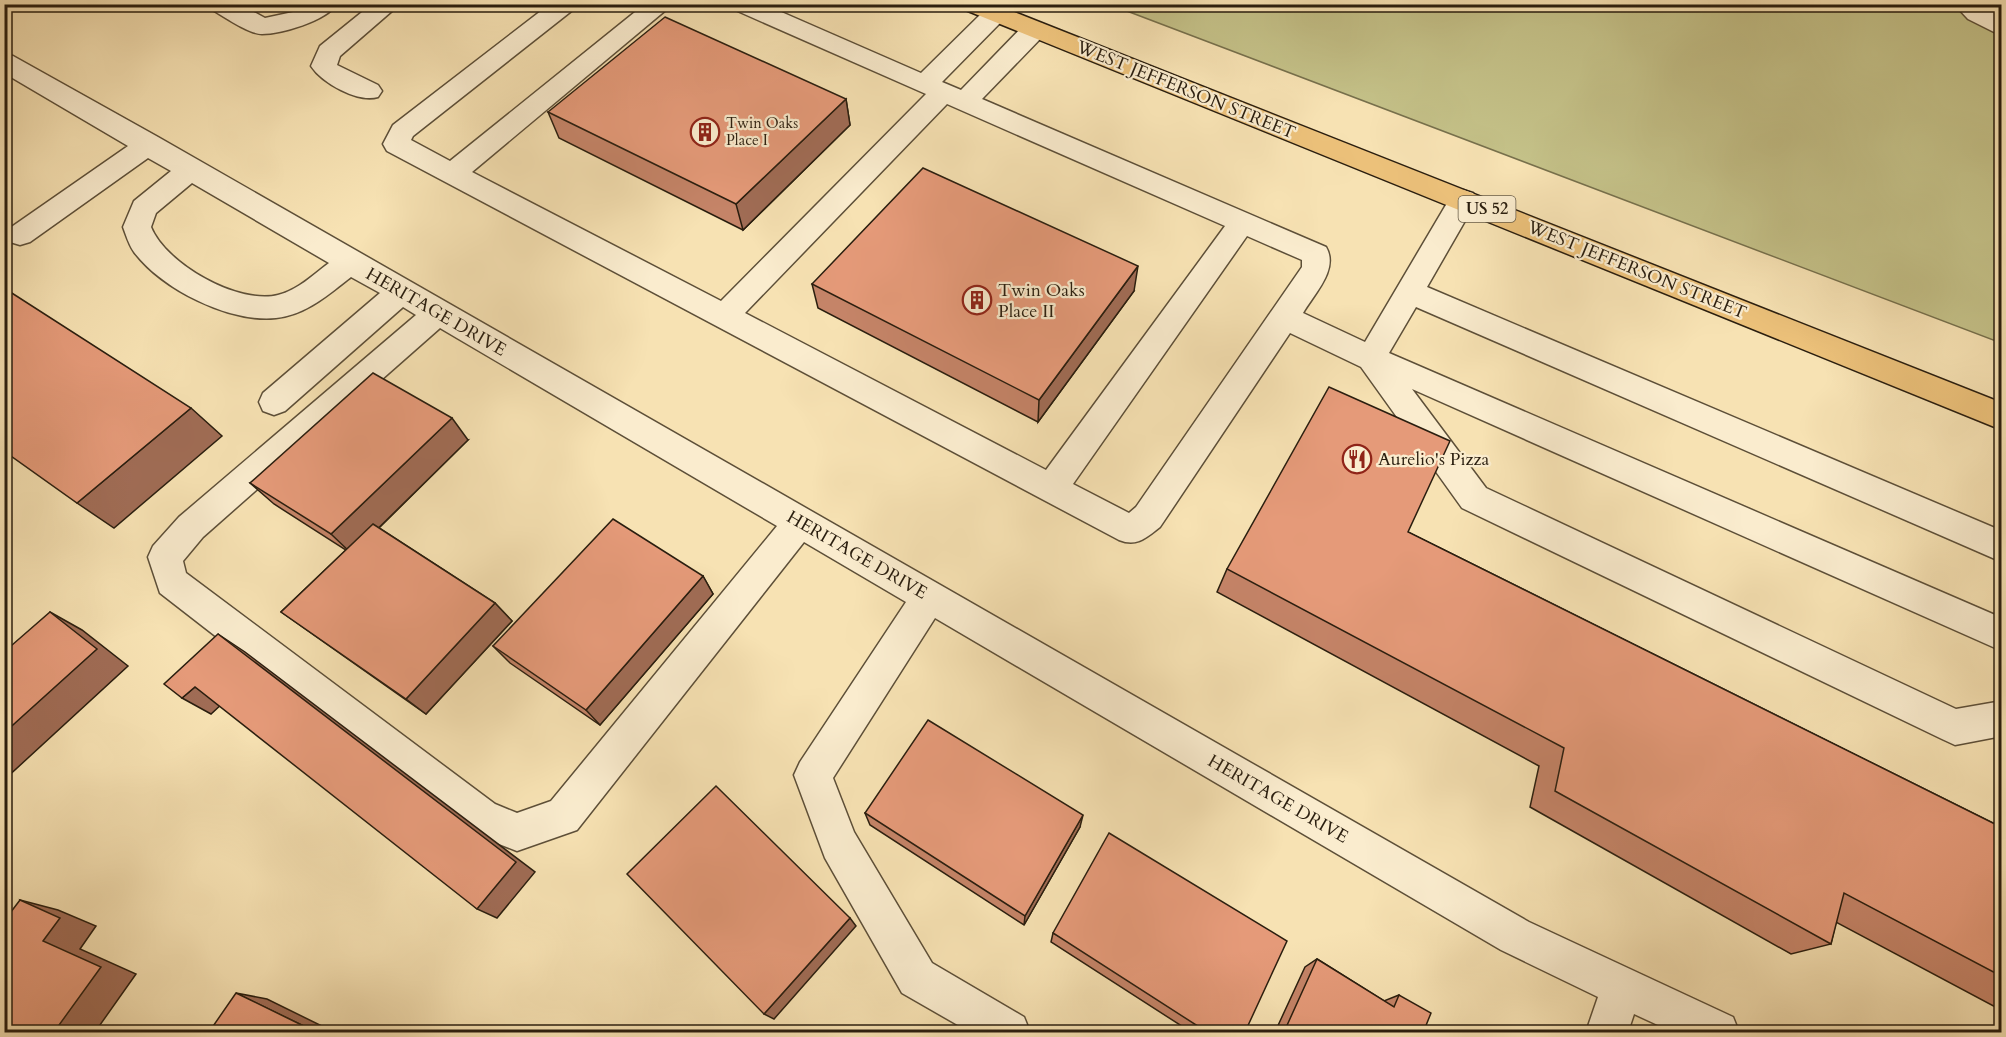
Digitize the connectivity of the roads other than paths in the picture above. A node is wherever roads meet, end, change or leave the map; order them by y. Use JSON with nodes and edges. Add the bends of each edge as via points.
{"nodes":[{"id":1,"x":219,"y":4,"type":"edge"},
{"id":2,"x":325,"y":4,"type":"edge"},
{"id":3,"x":388,"y":4,"type":"edge"},
{"id":4,"x":566,"y":4,"type":"edge"},
{"id":5,"x":661,"y":4,"type":"edge"},
{"id":6,"x":741,"y":4,"type":"edge"},
{"id":7,"x":1966,"y":4,"type":"edge"},
{"id":8,"x":983,"y":9,"type":"edge"},
{"id":9,"x":2001,"y":28,"type":"edge"},
{"id":10,"x":1034,"y":30,"type":"junction"},
{"id":11,"x":10,"y":72,"type":"edge"},
{"id":12,"x":369,"y":91,"type":"dead end"},
{"id":13,"x":944,"y":93,"type":"junction"},
{"id":14,"x":149,"y":144,"type":"junction"},
{"id":15,"x":191,"y":169,"type":"junction"},
{"id":16,"x":453,"y":173,"type":"junction"},
{"id":17,"x":1463,"y":200,"type":"junction"},
{"id":18,"x":1243,"y":221,"type":"junction"},
{"id":19,"x":20,"y":235,"type":"dead end"},
{"id":20,"x":350,"y":262,"type":"junction"},
{"id":21,"x":402,"y":291,"type":"junction"},
{"id":22,"x":1409,"y":292,"type":"junction"},
{"id":23,"x":438,"y":313,"type":"junction"},
{"id":24,"x":724,"y":316,"type":"junction"},
{"id":25,"x":1285,"y":317,"type":"junction"},
{"id":26,"x":1371,"y":358,"type":"junction"},
{"id":27,"x":274,"y":402,"type":"dead end"},
{"id":28,"x":2001,"y":417,"type":"edge"},
{"id":29,"x":1052,"y":487,"type":"junction"},
{"id":30,"x":800,"y":522,"type":"junction"},
{"id":31,"x":2001,"y":547,"type":"edge"},
{"id":32,"x":929,"y":597,"type":"junction"},
{"id":33,"x":2001,"y":635,"type":"edge"},
{"id":34,"x":2001,"y":718,"type":"edge"},
{"id":35,"x":1622,"y":987,"type":"junction"},
{"id":36,"x":1009,"y":1032,"type":"edge"},
{"id":37,"x":1607,"y":1032,"type":"edge"},
{"id":38,"x":1718,"y":1032,"type":"edge"}],
"edges":[{"from":1,"to":2,"type":"street","via":[[262,26],[300,18]]},
{"from":3,"to":12,"type":"street","via":[[329,52],[324,66],[331,74]]},
{"from":4,"to":16,"type":"street","via":[[402,131],[396,144]]},
{"from":5,"to":16,"type":"street"},
{"from":6,"to":13,"type":"street"},
{"from":7,"to":9,"type":"street"},
{"from":8,"to":10,"type":"main road","name":"WEST JEFFERSON STREET","number":"US 52"},
{"from":8,"to":13,"type":"street"},
{"from":10,"to":13,"type":"street"},
{"from":10,"to":17,"type":"main road","name":"WEST JEFFERSON STREET","number":"US 52"},
{"from":11,"to":14,"type":"street","name":"HERITAGE DRIVE"},
{"from":13,"to":18,"type":"street"},
{"from":13,"to":24,"type":"street"},
{"from":14,"to":15,"type":"street","name":"HERITAGE DRIVE"},
{"from":14,"to":19,"type":"street"},
{"from":15,"to":20,"type":"street","name":"HERITAGE DRIVE"},
{"from":15,"to":20,"type":"street","via":[[144,208],[137,227],[144,245],[169,270],[244,307],[277,307],[305,297]]},
{"from":16,"to":24,"type":"street"},
{"from":17,"to":22,"type":"street"},
{"from":17,"to":28,"type":"main road","name":"WEST JEFFERSON STREET","number":"US 52"},
{"from":18,"to":25,"type":"street","via":[[1316,254],[1316,268]]},
{"from":18,"to":29,"type":"street"},
{"from":20,"to":21,"type":"street","name":"HERITAGE DRIVE"},
{"from":21,"to":23,"type":"street","name":"HERITAGE DRIVE"},
{"from":21,"to":27,"type":"street"},
{"from":22,"to":26,"type":"street"},
{"from":22,"to":31,"type":"street"},
{"from":23,"to":30,"type":"street","name":"HERITAGE DRIVE"},
{"from":23,"to":30,"type":"street","via":[[191,527],[165,557],[172,582],[482,818],[517,832],[563,816]]},
{"from":24,"to":29,"type":"street"},
{"from":25,"to":26,"type":"street"},
{"from":25,"to":29,"type":"street","via":[[1148,518],[1131,530]]},
{"from":26,"to":33,"type":"street"},
{"from":26,"to":34,"type":"street","via":[[1474,498],[1955,727]]},
{"from":30,"to":32,"type":"street","name":"HERITAGE DRIVE"},
{"from":32,"to":35,"type":"street","name":"HERITAGE DRIVE","via":[[1515,936]]},
{"from":32,"to":36,"type":"street","via":[[813,775],[839,844],[917,978]]},
{"from":35,"to":37,"type":"street"},
{"from":35,"to":38,"type":"street","name":"HERITAGE DRIVE"}]}
